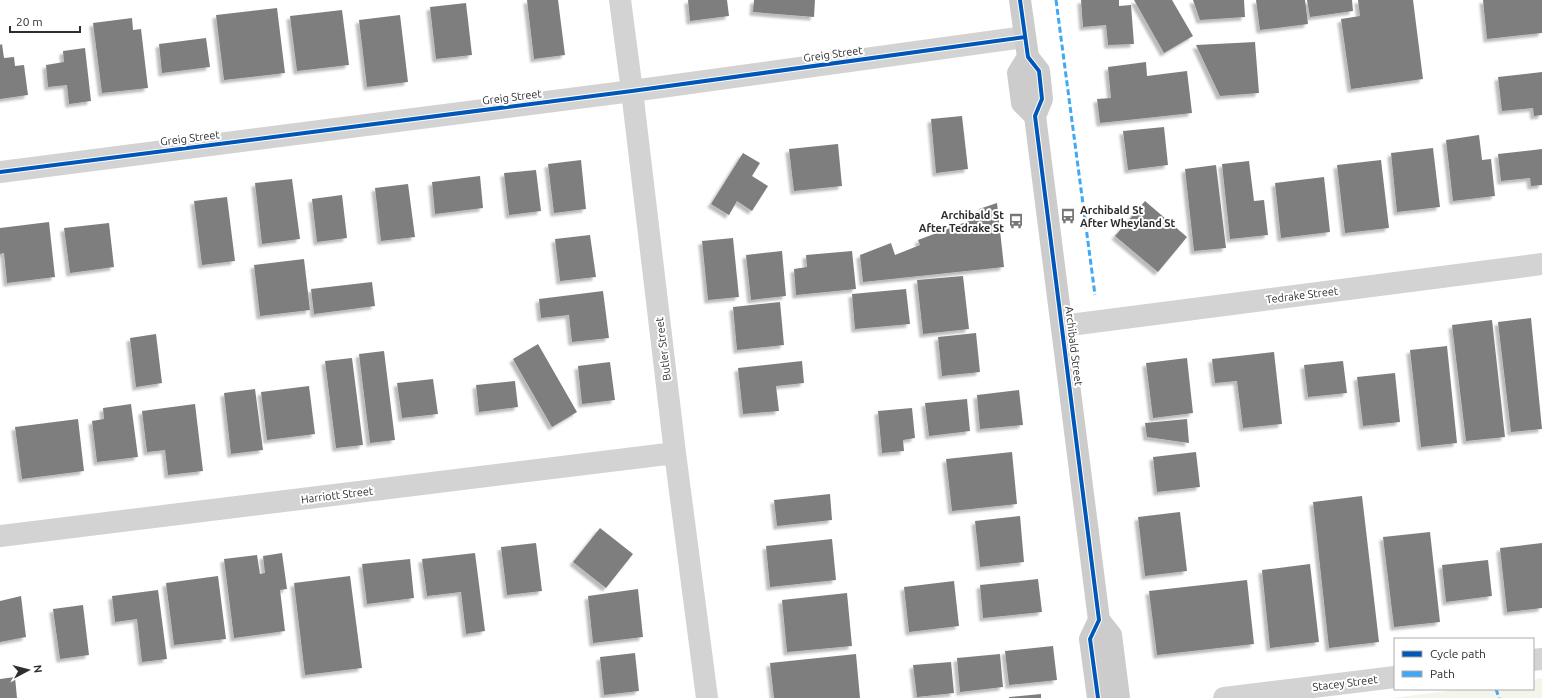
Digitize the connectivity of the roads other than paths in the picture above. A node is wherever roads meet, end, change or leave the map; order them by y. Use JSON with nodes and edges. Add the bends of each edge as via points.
{"nodes":[{"id":1,"x":620,"y":0,"type":"edge"},
{"id":2,"x":1020,"y":0,"type":"edge"},
{"id":3,"x":1026,"y":47,"type":"junction"},
{"id":4,"x":632,"y":91,"type":"junction"},
{"id":5,"x":0,"y":172,"type":"edge"},
{"id":6,"x":1542,"y":264,"type":"edge"},
{"id":7,"x":1062,"y":326,"type":"junction"},
{"id":8,"x":675,"y":453,"type":"junction"},
{"id":9,"x":0,"y":536,"type":"edge"},
{"id":10,"x":1099,"y":620,"type":"junction"},
{"id":11,"x":1394,"y":677,"type":"edge"},
{"id":12,"x":707,"y":698,"type":"edge"},
{"id":13,"x":1098,"y":698,"type":"edge"},
{"id":14,"x":1119,"y":698,"type":"edge"},
{"id":15,"x":1224,"y":698,"type":"edge"}],
"edges":[{"from":1,"to":4,"type":"street","name":"Butler Street"},
{"from":2,"to":3,"type":"street","name":"Archibald Street"},
{"from":3,"to":4,"type":"street","name":"Greig Street"},
{"from":3,"to":7,"type":"street","name":"Archibald Street","via":[[1039,71],[1042,99],[1035,116]]},
{"from":4,"to":5,"type":"street","name":"Greig Street"},
{"from":4,"to":8,"type":"street","name":"Butler Street"},
{"from":6,"to":7,"type":"street","name":"Tedrake Street"},
{"from":7,"to":10,"type":"street","name":"Archibald Street"},
{"from":8,"to":9,"type":"street","name":"Harriott Street"},
{"from":8,"to":12,"type":"street","name":"Butler Street"},
{"from":10,"to":13,"type":"street","via":[[1090,639]]},
{"from":10,"to":14,"type":"street","via":[[1111,635]]},
{"from":11,"to":15,"type":"street","name":"Stacey Street"}]}
